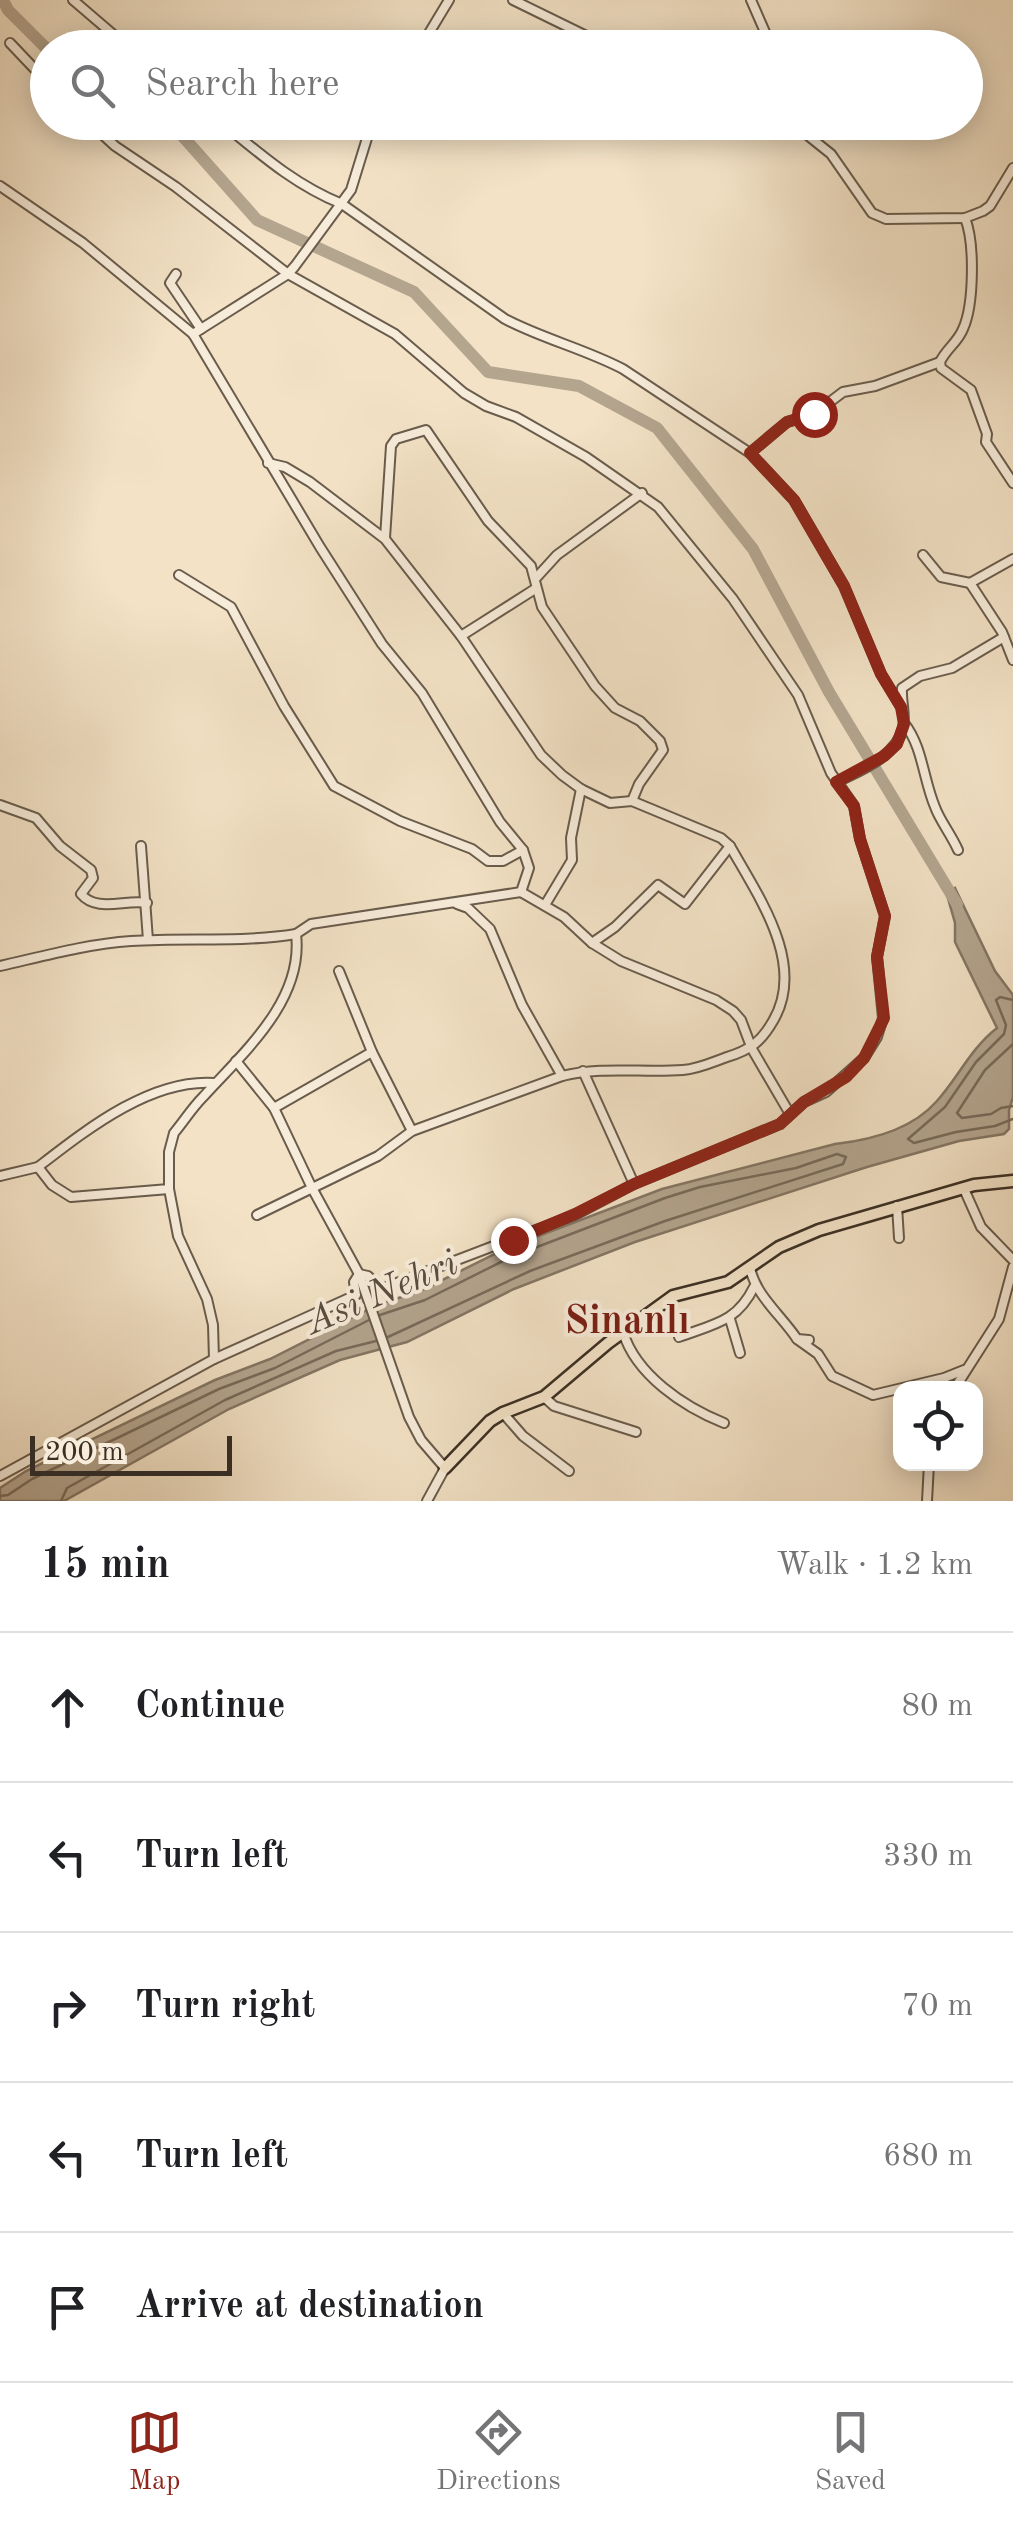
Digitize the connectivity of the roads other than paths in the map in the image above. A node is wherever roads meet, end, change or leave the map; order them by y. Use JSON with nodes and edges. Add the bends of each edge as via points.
{"nodes":[{"id":1,"x":73,"y":0,"type":"edge"},
{"id":2,"x":448,"y":0,"type":"edge"},
{"id":3,"x":514,"y":0,"type":"edge"},
{"id":4,"x":751,"y":0,"type":"edge"},
{"id":5,"x":107,"y":30,"type":"edge"},
{"id":6,"x":430,"y":30,"type":"edge"},
{"id":7,"x":574,"y":30,"type":"edge"},
{"id":8,"x":764,"y":30,"type":"edge"},
{"id":9,"x":10,"y":43,"type":"dead end"},
{"id":10,"x":30,"y":64,"type":"edge"},
{"id":11,"x":108,"y":140,"type":"edge"},
{"id":12,"x":243,"y":140,"type":"edge"},
{"id":13,"x":366,"y":140,"type":"edge"},
{"id":14,"x":814,"y":140,"type":"edge"},
{"id":15,"x":1013,"y":168,"type":"edge"},
{"id":16,"x":0,"y":186,"type":"edge"},
{"id":17,"x":339,"y":208,"type":"junction"},
{"id":18,"x":965,"y":218,"type":"junction"},
{"id":19,"x":292,"y":270,"type":"junction"},
{"id":20,"x":176,"y":274,"type":"dead end"},
{"id":21,"x":197,"y":332,"type":"junction"},
{"id":22,"x":940,"y":362,"type":"junction"},
{"id":23,"x":750,"y":453,"type":"junction"},
{"id":24,"x":268,"y":463,"type":"junction"},
{"id":25,"x":1013,"y":483,"type":"edge"},
{"id":26,"x":642,"y":493,"type":"junction"},
{"id":27,"x":385,"y":538,"type":"junction"},
{"id":28,"x":923,"y":555,"type":"dead end"},
{"id":29,"x":1013,"y":559,"type":"edge"},
{"id":30,"x":179,"y":575,"type":"dead end"},
{"id":31,"x":970,"y":583,"type":"junction"},
{"id":32,"x":535,"y":584,"type":"junction"},
{"id":33,"x":461,"y":636,"type":"junction"},
{"id":34,"x":1004,"y":637,"type":"junction"},
{"id":35,"x":1013,"y":660,"type":"edge"},
{"id":36,"x":901,"y":707,"type":"junction"},
{"id":37,"x":904,"y":722,"type":"junction"},
{"id":38,"x":836,"y":782,"type":"junction"},
{"id":39,"x":581,"y":789,"type":"junction"},
{"id":40,"x":632,"y":801,"type":"junction"},
{"id":41,"x":0,"y":805,"type":"edge"},
{"id":42,"x":141,"y":846,"type":"dead end"},
{"id":43,"x":730,"y":846,"type":"junction"},
{"id":44,"x":522,"y":850,"type":"junction"},
{"id":45,"x":958,"y":850,"type":"dead end"},
{"id":46,"x":521,"y":892,"type":"junction"},
{"id":47,"x":147,"y":902,"type":"junction"},
{"id":48,"x":452,"y":903,"type":"junction"},
{"id":49,"x":545,"y":905,"type":"junction"},
{"id":50,"x":296,"y":934,"type":"junction"},
{"id":51,"x":148,"y":940,"type":"junction"},
{"id":52,"x":592,"y":942,"type":"junction"},
{"id":53,"x":0,"y":966,"type":"edge"},
{"id":54,"x":338,"y":971,"type":"dead end"},
{"id":55,"x":752,"y":1049,"type":"junction"},
{"id":56,"x":372,"y":1052,"type":"junction"},
{"id":57,"x":236,"y":1061,"type":"junction"},
{"id":58,"x":582,"y":1070,"type":"junction"},
{"id":59,"x":562,"y":1076,"type":"junction"},
{"id":60,"x":216,"y":1082,"type":"junction"},
{"id":61,"x":274,"y":1108,"type":"junction"},
{"id":62,"x":790,"y":1114,"type":"junction"},
{"id":63,"x":412,"y":1131,"type":"junction"},
{"id":64,"x":38,"y":1167,"type":"junction"},
{"id":65,"x":0,"y":1176,"type":"edge"},
{"id":66,"x":1013,"y":1180,"type":"edge"},
{"id":67,"x":634,"y":1184,"type":"junction"},
{"id":68,"x":312,"y":1188,"type":"junction"},
{"id":69,"x":169,"y":1189,"type":"junction"},
{"id":70,"x":964,"y":1189,"type":"junction"},
{"id":71,"x":898,"y":1206,"type":"junction"},
{"id":72,"x":257,"y":1215,"type":"dead end"},
{"id":73,"x":899,"y":1238,"type":"dead end"},
{"id":74,"x":1013,"y":1264,"type":"edge"},
{"id":75,"x":750,"y":1268,"type":"junction"},
{"id":76,"x":360,"y":1274,"type":"junction"},
{"id":77,"x":754,"y":1286,"type":"junction"},
{"id":78,"x":730,"y":1319,"type":"junction"},
{"id":79,"x":623,"y":1332,"type":"junction"},
{"id":80,"x":679,"y":1338,"type":"dead end"},
{"id":81,"x":796,"y":1338,"type":"junction"},
{"id":82,"x":809,"y":1340,"type":"dead end"},
{"id":83,"x":740,"y":1354,"type":"dead end"},
{"id":84,"x":214,"y":1359,"type":"junction"},
{"id":85,"x":964,"y":1370,"type":"junction"},
{"id":86,"x":958,"y":1381,"type":"edge"},
{"id":87,"x":544,"y":1397,"type":"junction"},
{"id":88,"x":503,"y":1413,"type":"junction"},
{"id":89,"x":724,"y":1423,"type":"dead end"},
{"id":90,"x":636,"y":1432,"type":"dead end"},
{"id":91,"x":444,"y":1468,"type":"junction"},
{"id":92,"x":568,"y":1471,"type":"dead end"},
{"id":93,"x":929,"y":1471,"type":"edge"},
{"id":94,"x":0,"y":1476,"type":"edge"},
{"id":95,"x":427,"y":1501,"type":"edge"},
{"id":96,"x":927,"y":1501,"type":"edge"}],
"edges":[{"from":1,"to":5,"type":"street"},
{"from":2,"to":6,"type":"street"},
{"from":3,"to":7,"type":"street"},
{"from":4,"to":8,"type":"street"},
{"from":9,"to":10,"type":"street"},
{"from":11,"to":19,"type":"street"},
{"from":12,"to":17,"type":"street"},
{"from":13,"to":17,"type":"street"},
{"from":14,"to":18,"type":"street","via":[[872,213],[886,219]]},
{"from":15,"to":18,"type":"street","via":[[990,206]]},
{"from":16,"to":21,"type":"street"},
{"from":17,"to":19,"type":"street"},
{"from":17,"to":23,"type":"street","via":[[505,319],[623,369]]},
{"from":18,"to":22,"type":"street","via":[[972,247],[967,318]]},
{"from":19,"to":21,"type":"street"},
{"from":19,"to":26,"type":"street","via":[[395,334],[464,393]]},
{"from":20,"to":21,"type":"street","via":[[170,283]]},
{"from":21,"to":24,"type":"street"},
{"from":22,"to":23,"type":"street","via":[[843,392],[814,414],[787,422]]},
{"from":22,"to":25,"type":"street","via":[[971,390],[986,442]]},
{"from":23,"to":36,"type":"street","via":[[794,500]]},
{"from":24,"to":27,"type":"street","via":[[310,482]]},
{"from":24,"to":44,"type":"street"},
{"from":26,"to":32,"type":"street","via":[[557,555]]},
{"from":26,"to":38,"type":"street","via":[[680,531],[787,676]]},
{"from":27,"to":32,"type":"street","via":[[391,446],[426,430],[488,521],[531,566]]},
{"from":27,"to":33,"type":"street"},
{"from":28,"to":31,"type":"street","via":[[941,577]]},
{"from":29,"to":31,"type":"street"},
{"from":30,"to":44,"type":"street","via":[[231,607],[334,786],[488,862]]},
{"from":31,"to":34,"type":"street"},
{"from":32,"to":33,"type":"street"},
{"from":32,"to":40,"type":"street","via":[[542,607],[594,686],[660,740],[663,750]]},
{"from":33,"to":39,"type":"street","via":[[541,755]]},
{"from":34,"to":35,"type":"street"},
{"from":34,"to":36,"type":"street","via":[[952,668],[908,682]]},
{"from":36,"to":37,"type":"street"},
{"from":37,"to":38,"type":"street","via":[[897,744],[884,756]]},
{"from":37,"to":45,"type":"street","via":[[936,811]]},
{"from":38,"to":62,"type":"street","via":[[854,806],[885,916],[877,957],[884,1018],[864,1058]]},
{"from":39,"to":40,"type":"street","via":[[610,802]]},
{"from":39,"to":49,"type":"street","via":[[572,860]]},
{"from":40,"to":43,"type":"street"},
{"from":41,"to":47,"type":"street","via":[[36,818],[91,870],[81,894],[87,902]]},
{"from":42,"to":47,"type":"street"},
{"from":43,"to":52,"type":"street","via":[[685,904],[658,885]]},
{"from":43,"to":55,"type":"street","via":[[766,908],[786,987],[784,1004]]},
{"from":44,"to":46,"type":"street","via":[[530,868]]},
{"from":46,"to":48,"type":"street"},
{"from":46,"to":49,"type":"street"},
{"from":47,"to":51,"type":"street"},
{"from":48,"to":50,"type":"street","via":[[311,924]]},
{"from":48,"to":59,"type":"street","via":[[490,929]]},
{"from":49,"to":52,"type":"street"},
{"from":50,"to":51,"type":"street"},
{"from":50,"to":57,"type":"street","via":[[285,996]]},
{"from":51,"to":53,"type":"street","via":[[94,944]]},
{"from":52,"to":55,"type":"street","via":[[716,1000],[741,1020]]},
{"from":54,"to":56,"type":"street"},
{"from":55,"to":58,"type":"street","via":[[686,1070]]},
{"from":55,"to":62,"type":"street"},
{"from":56,"to":61,"type":"street"},
{"from":56,"to":63,"type":"street"},
{"from":57,"to":60,"type":"street"},
{"from":57,"to":61,"type":"street"},
{"from":58,"to":59,"type":"street"},
{"from":58,"to":67,"type":"street"},
{"from":59,"to":63,"type":"street"},
{"from":60,"to":64,"type":"street","via":[[180,1085],[134,1104]]},
{"from":60,"to":69,"type":"street","via":[[174,1133]]},
{"from":61,"to":68,"type":"street"},
{"from":62,"to":67,"type":"street","via":[[780,1124]]},
{"from":63,"to":68,"type":"street"},
{"from":64,"to":65,"type":"street"},
{"from":64,"to":69,"type":"street","via":[[71,1197]]},
{"from":66,"to":70,"type":"main road"},
{"from":67,"to":76,"type":"street","via":[[575,1214],[381,1288]]},
{"from":68,"to":72,"type":"street"},
{"from":68,"to":76,"type":"street"},
{"from":69,"to":84,"type":"street","via":[[178,1236],[210,1312]]},
{"from":70,"to":71,"type":"main road"},
{"from":70,"to":74,"type":"street","via":[[980,1227]]},
{"from":71,"to":73,"type":"street"},
{"from":71,"to":75,"type":"main road","via":[[797,1239]]},
{"from":74,"to":85,"type":"street","via":[[999,1319]]},
{"from":75,"to":77,"type":"street"},
{"from":75,"to":79,"type":"main road","via":[[728,1282],[672,1296]]},
{"from":76,"to":84,"type":"street","via":[[356,1295]]},
{"from":76,"to":91,"type":"street","via":[[415,1428]]},
{"from":77,"to":78,"type":"street"},
{"from":77,"to":81,"type":"street"},
{"from":78,"to":80,"type":"street"},
{"from":78,"to":83,"type":"street"},
{"from":79,"to":87,"type":"main road"},
{"from":79,"to":89,"type":"street","via":[[640,1366],[678,1399]]},
{"from":81,"to":82,"type":"street"},
{"from":81,"to":85,"type":"street","via":[[832,1376],[873,1394]]},
{"from":84,"to":94,"type":"street"},
{"from":85,"to":86,"type":"street"},
{"from":87,"to":88,"type":"main road"},
{"from":87,"to":90,"type":"street"},
{"from":88,"to":91,"type":"main road"},
{"from":88,"to":92,"type":"street"},
{"from":91,"to":95,"type":"street"},
{"from":93,"to":96,"type":"street"}]}
